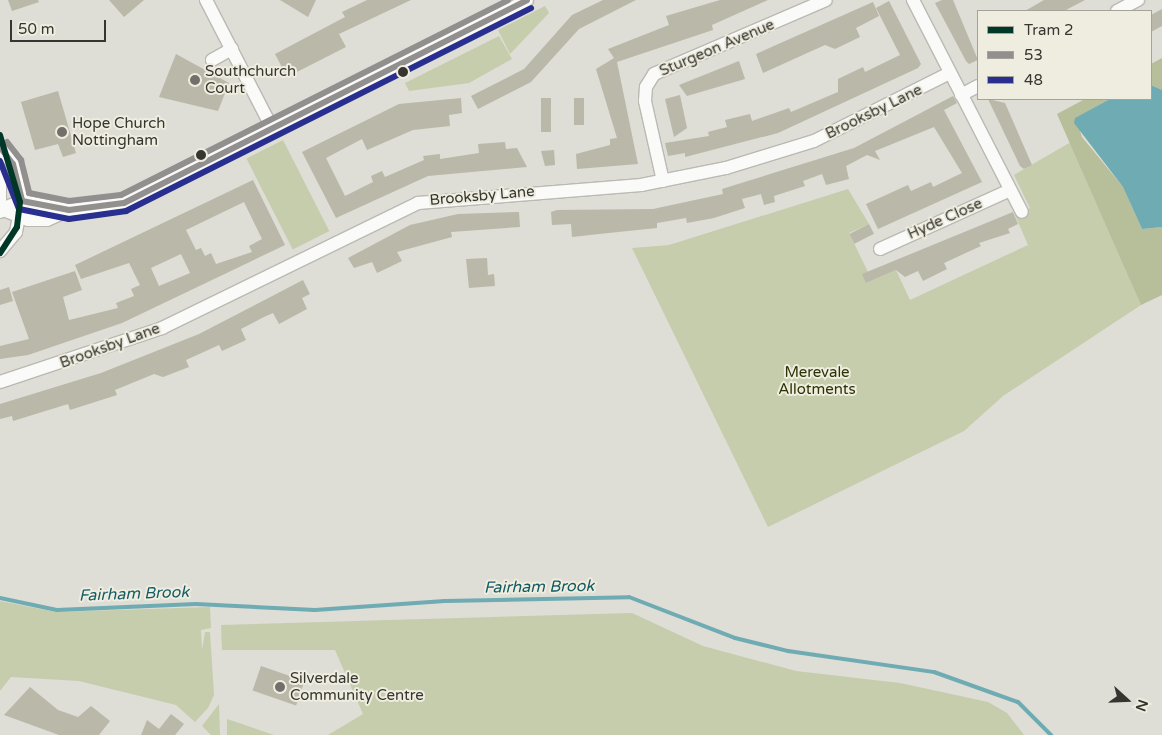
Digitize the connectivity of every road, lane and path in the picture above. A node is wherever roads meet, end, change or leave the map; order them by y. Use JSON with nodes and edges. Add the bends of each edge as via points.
{"nodes":[{"id":1,"x":206,"y":0,"type":"edge"},
{"id":2,"x":527,"y":0,"type":"edge"},
{"id":3,"x":826,"y":0,"type":"edge"},
{"id":4,"x":913,"y":0,"type":"edge"},
{"id":5,"x":1138,"y":0,"type":"edge"},
{"id":6,"x":1119,"y":10,"type":"edge"},
{"id":7,"x":232,"y":49,"type":"junction"},
{"id":8,"x":212,"y":60,"type":"dead end"},
{"id":9,"x":950,"y":73,"type":"junction"},
{"id":10,"x":977,"y":87,"type":"edge"},
{"id":11,"x":962,"y":95,"type":"junction"},
{"id":12,"x":273,"y":130,"type":"junction"},
{"id":13,"x":0,"y":147,"type":"edge"},
{"id":14,"x":0,"y":174,"type":"edge"},
{"id":15,"x":663,"y":181,"type":"junction"},
{"id":16,"x":1010,"y":190,"type":"junction"},
{"id":17,"x":22,"y":202,"type":"junction"},
{"id":18,"x":1,"y":210,"type":"edge"},
{"id":19,"x":69,"y":210,"type":"junction"},
{"id":20,"x":1022,"y":212,"type":"dead end"},
{"id":21,"x":20,"y":219,"type":"junction"},
{"id":22,"x":880,"y":248,"type":"dead end"},
{"id":23,"x":0,"y":251,"type":"edge"},
{"id":24,"x":0,"y":382,"type":"edge"}],
"edges":[{"from":1,"to":7,"type":"street"},
{"from":2,"to":12,"type":"street"},
{"from":3,"to":15,"type":"street","name":"Sturgeon Avenue","via":[[654,74],[646,87],[645,101]]},
{"from":4,"to":9,"type":"street"},
{"from":5,"to":6,"type":"street"},
{"from":7,"to":8,"type":"street"},
{"from":7,"to":12,"type":"street"},
{"from":9,"to":11,"type":"street"},
{"from":9,"to":15,"type":"street","name":"Brooksby Lane","via":[[814,141],[762,159]]},
{"from":10,"to":11,"type":"street"},
{"from":11,"to":16,"type":"street"},
{"from":12,"to":19,"type":"street","via":[[124,203]]},
{"from":13,"to":17,"type":"street","via":[[13,164]]},
{"from":14,"to":18,"type":"street"},
{"from":15,"to":24,"type":"street","name":"Brooksby Lane","via":[[418,203],[162,328]]},
{"from":16,"to":20,"type":"street"},
{"from":16,"to":22,"type":"street","name":"Hyde Close"},
{"from":17,"to":18,"type":"street"},
{"from":17,"to":19,"type":"street"},
{"from":17,"to":21,"type":"street"},
{"from":18,"to":21,"type":"street"},
{"from":19,"to":21,"type":"street","via":[[46,220]]},
{"from":21,"to":23,"type":"street"}]}
